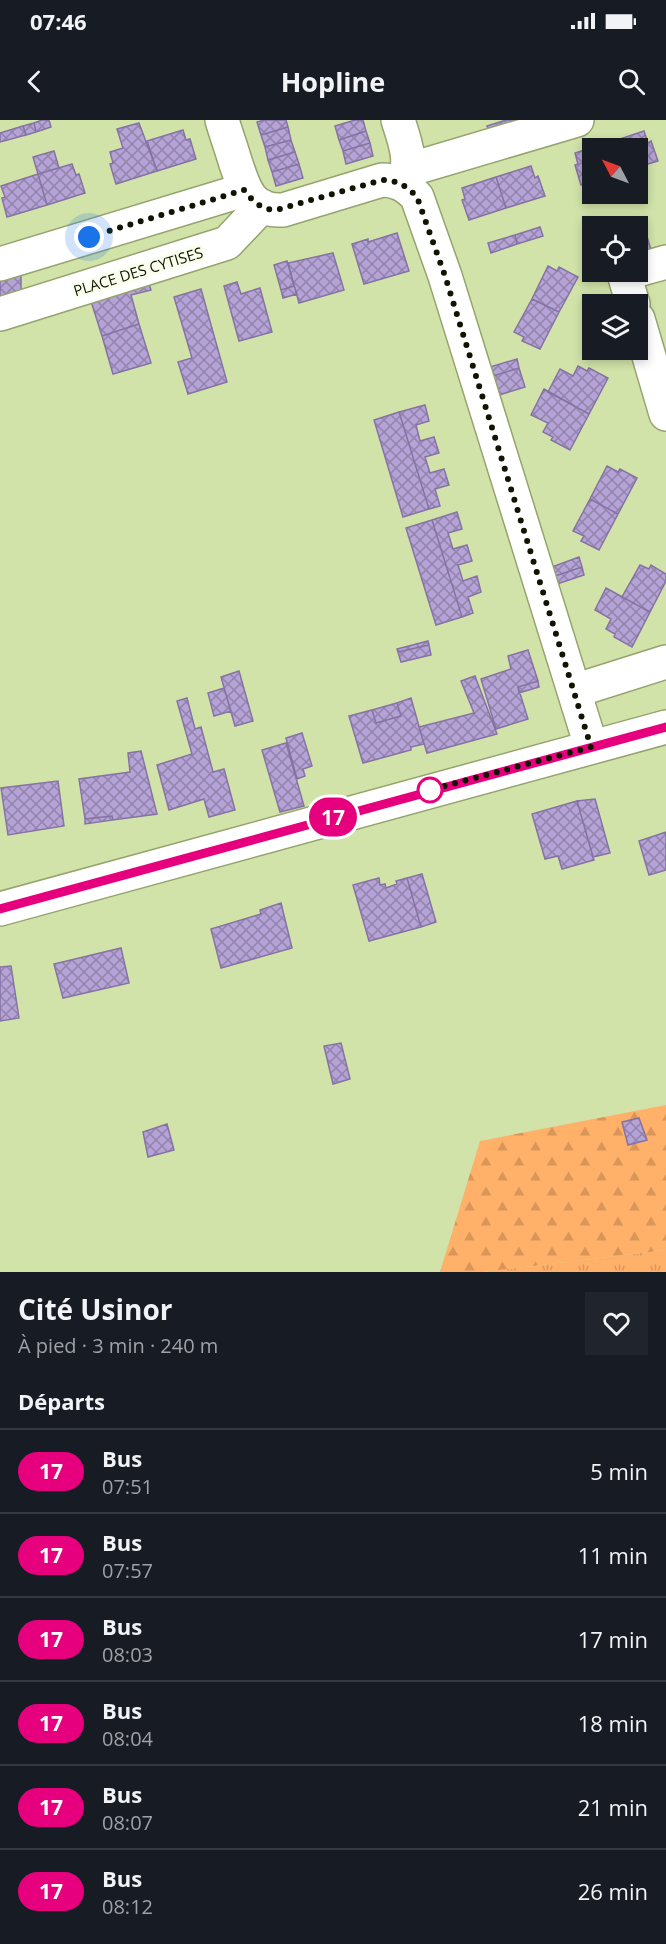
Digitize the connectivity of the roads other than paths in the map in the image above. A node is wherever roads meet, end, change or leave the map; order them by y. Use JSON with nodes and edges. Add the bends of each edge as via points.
{"nodes":[{"id":1,"x":222,"y":120,"type":"edge"},
{"id":2,"x":398,"y":120,"type":"edge"},
{"id":3,"x":577,"y":120,"type":"edge"},
{"id":4,"x":406,"y":178,"type":"junction"},
{"id":5,"x":253,"y":198,"type":"junction"},
{"id":6,"x":666,"y":262,"type":"edge"},
{"id":7,"x":0,"y":264,"type":"edge"},
{"id":8,"x":648,"y":267,"type":"edge"},
{"id":9,"x":0,"y":315,"type":"edge"},
{"id":10,"x":648,"y":354,"type":"edge"},
{"id":11,"x":666,"y":414,"type":"edge"},
{"id":12,"x":666,"y":662,"type":"edge"},
{"id":13,"x":574,"y":691,"type":"junction"},
{"id":14,"x":666,"y":727,"type":"edge"},
{"id":15,"x":591,"y":747,"type":"junction"},
{"id":16,"x":0,"y":909,"type":"edge"}],
"edges":[{"from":1,"to":5,"type":"street"},
{"from":2,"to":4,"type":"street","via":[[408,150]]},
{"from":3,"to":4,"type":"street"},
{"from":4,"to":5,"type":"street","via":[[397,182],[382,180],[283,210],[269,210]]},
{"from":4,"to":13,"type":"street","via":[[422,205]]},
{"from":5,"to":7,"type":"street"},
{"from":5,"to":9,"type":"street","name":"PLACE DES CYTISES","via":[[227,243]]},
{"from":6,"to":8,"type":"street"},
{"from":10,"to":11,"type":"street"},
{"from":12,"to":13,"type":"street"},
{"from":13,"to":15,"type":"street"},
{"from":14,"to":15,"type":"street"},
{"from":15,"to":16,"type":"street"}]}
